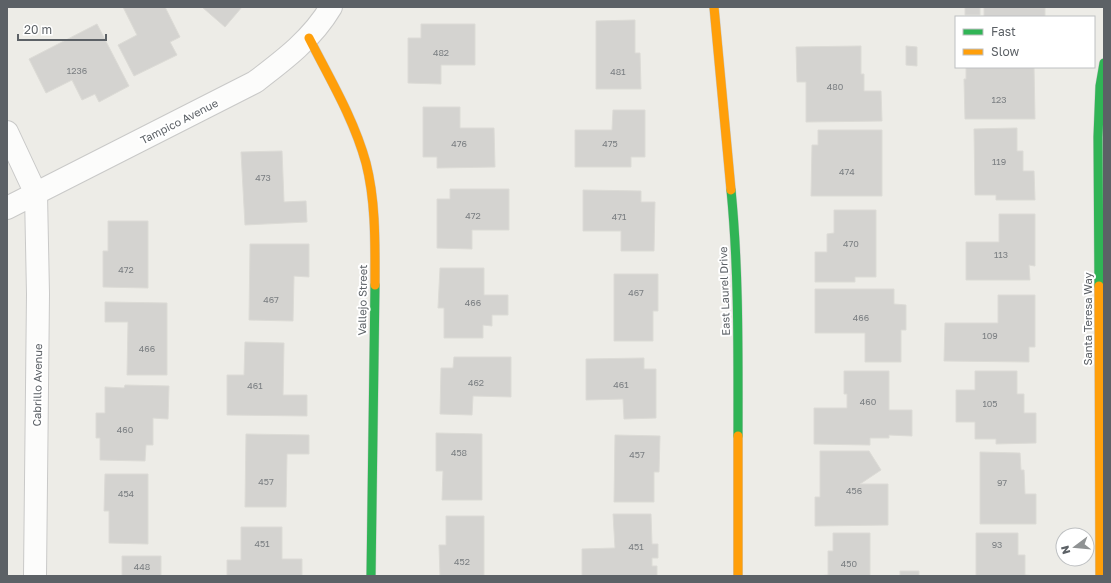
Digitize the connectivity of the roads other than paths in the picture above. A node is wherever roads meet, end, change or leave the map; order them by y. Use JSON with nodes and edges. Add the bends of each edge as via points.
{"nodes":[{"id":1,"x":331,"y":7,"type":"edge"},
{"id":2,"x":714,"y":7,"type":"edge"},
{"id":3,"x":309,"y":38,"type":"junction"},
{"id":4,"x":1104,"y":63,"type":"edge"},
{"id":5,"x":7,"y":132,"type":"edge"},
{"id":6,"x":36,"y":194,"type":"junction"},
{"id":7,"x":7,"y":208,"type":"edge"},
{"id":8,"x":35,"y":576,"type":"edge"},
{"id":9,"x":371,"y":576,"type":"edge"},
{"id":10,"x":738,"y":576,"type":"edge"},
{"id":11,"x":1100,"y":576,"type":"edge"}],
"edges":[{"from":1,"to":3,"type":"street","name":"Tampico Avenue"},
{"from":2,"to":10,"type":"street","name":"East Laurel Drive","via":[[734,217],[738,347]]},
{"from":3,"to":6,"type":"street","name":"Tampico Avenue","via":[[254,82]]},
{"from":3,"to":9,"type":"street","name":"Vallejo Street","via":[[351,121],[366,164],[374,214]]},
{"from":4,"to":11,"type":"street","name":"Santa Teresa Way","via":[[1098,137]]},
{"from":5,"to":6,"type":"street"},
{"from":6,"to":7,"type":"street","name":"Tampico Avenue"},
{"from":6,"to":8,"type":"street","name":"Cabrillo Avenue","via":[[38,302]]}]}
